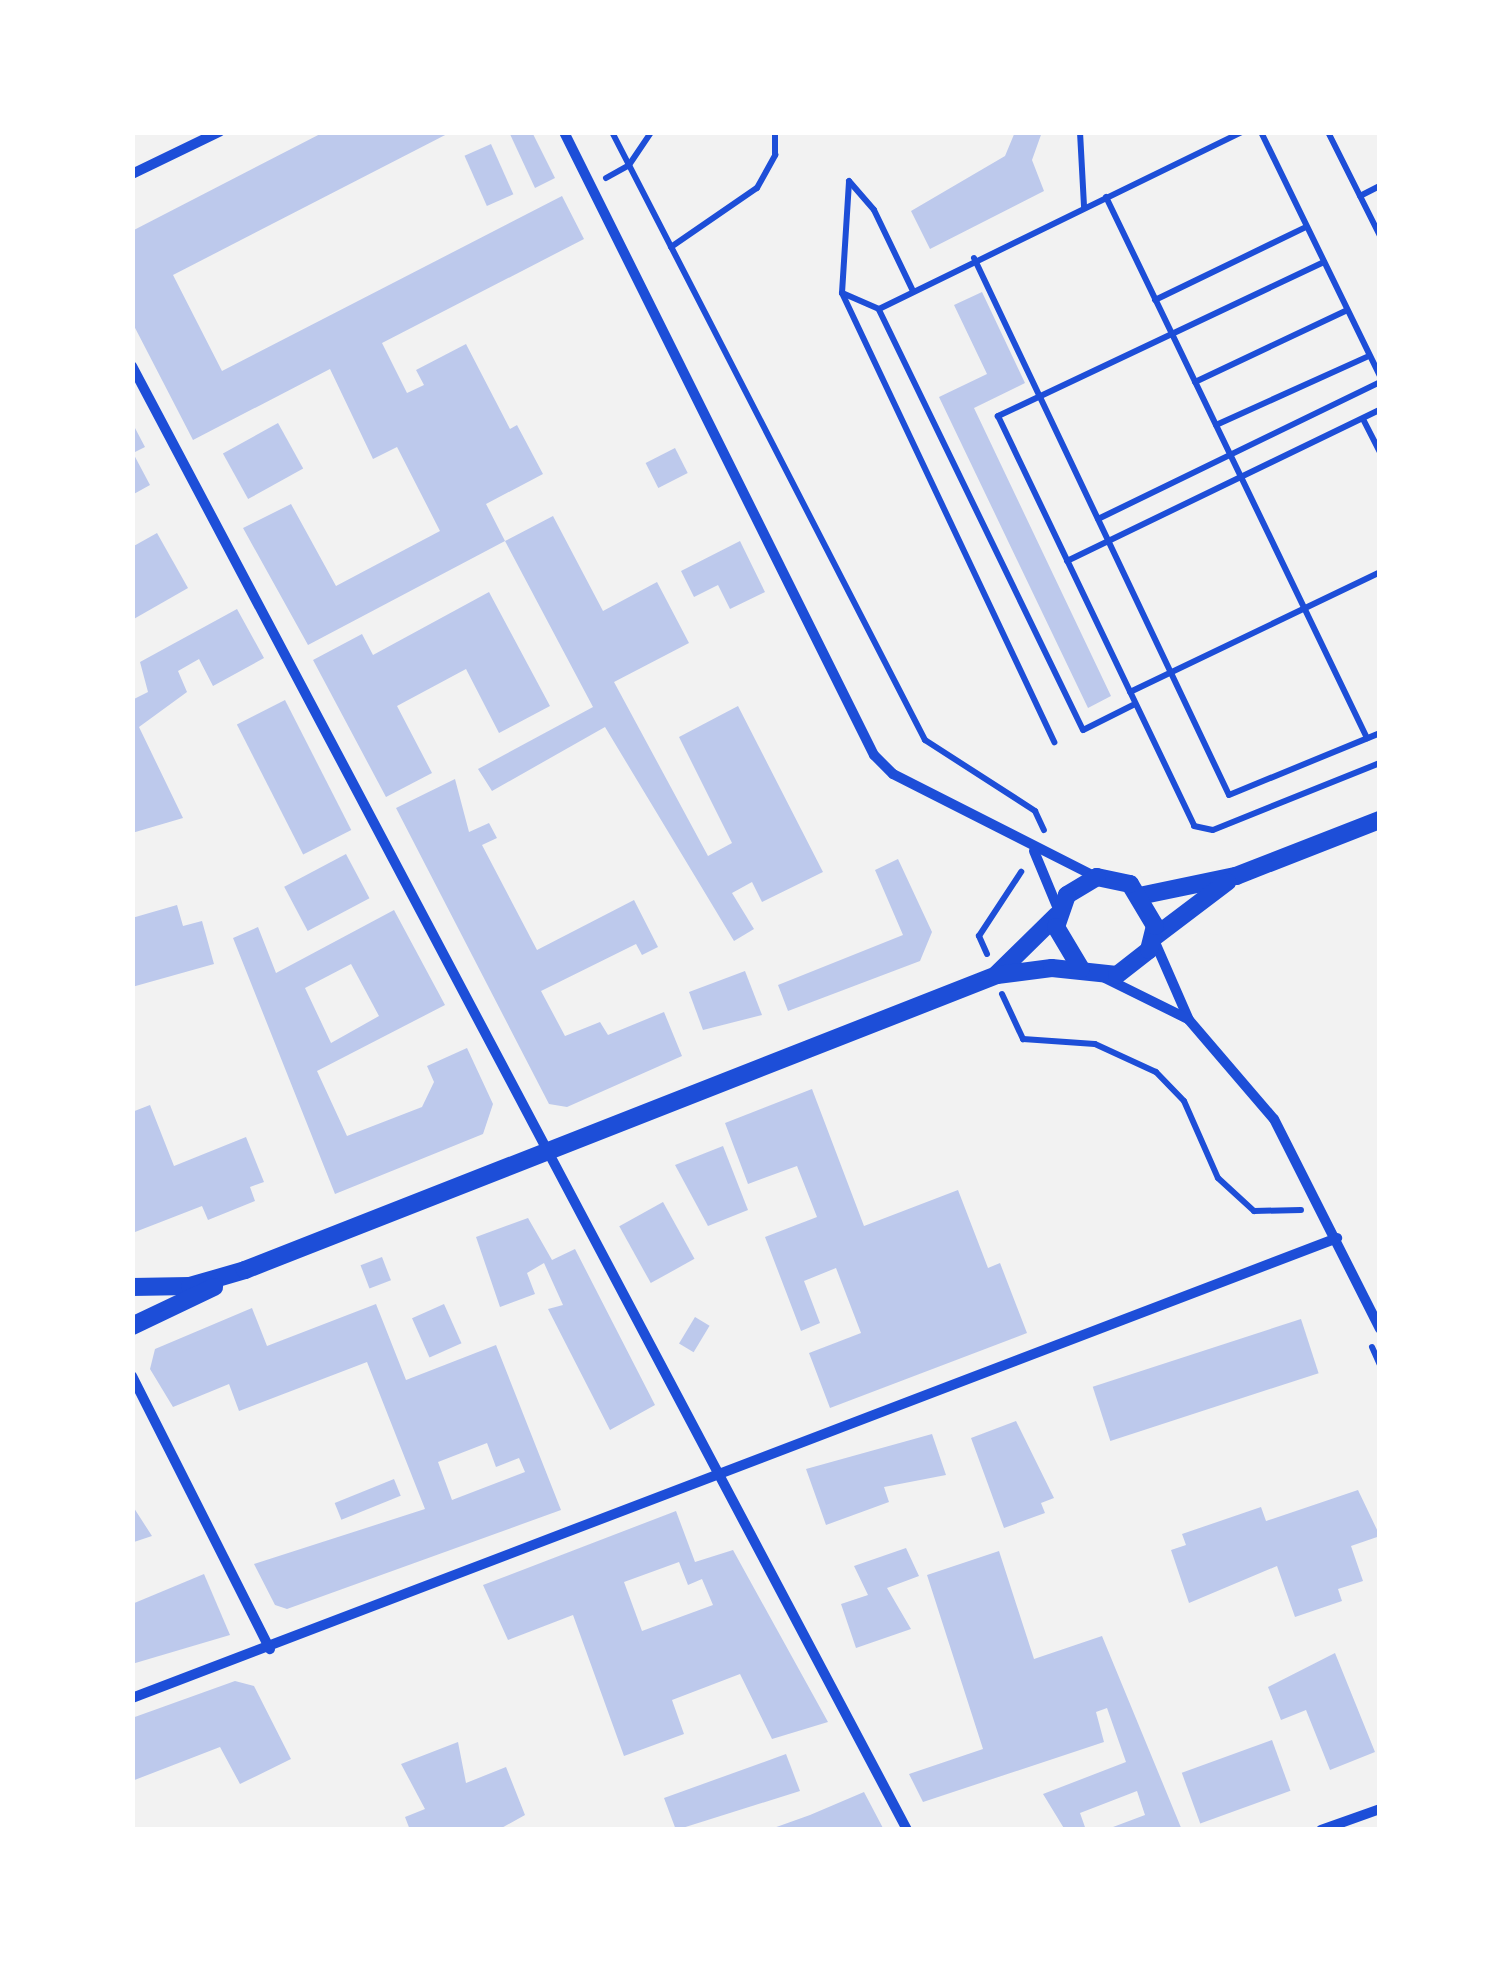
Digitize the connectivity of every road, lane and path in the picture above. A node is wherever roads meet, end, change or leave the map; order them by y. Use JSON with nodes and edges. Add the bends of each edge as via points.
{"nodes":[{"id":1,"x":219,"y":132,"type":"edge"},
{"id":2,"x":564,"y":132,"type":"edge"},
{"id":3,"x":612,"y":132,"type":"edge"},
{"id":4,"x":651,"y":132,"type":"edge"},
{"id":5,"x":774,"y":132,"type":"edge"},
{"id":6,"x":1080,"y":132,"type":"edge"},
{"id":7,"x":1242,"y":132,"type":"edge"},
{"id":8,"x":1260,"y":132,"type":"edge"},
{"id":9,"x":1328,"y":132,"type":"edge"},
{"id":10,"x":629,"y":166,"type":"junction"},
{"id":11,"x":132,"y":174,"type":"edge"},
{"id":12,"x":592,"y":186,"type":"junction"},
{"id":13,"x":1380,"y":186,"type":"edge"},
{"id":14,"x":1360,"y":196,"type":"junction"},
{"id":15,"x":1106,"y":197,"type":"junction"},
{"id":16,"x":1084,"y":207,"type":"junction"},
{"id":17,"x":1306,"y":226,"type":"junction"},
{"id":18,"x":1380,"y":236,"type":"edge"},
{"id":19,"x":671,"y":247,"type":"junction"},
{"id":20,"x":974,"y":258,"type":"junction"},
{"id":21,"x":1324,"y":262,"type":"junction"},
{"id":22,"x":913,"y":291,"type":"junction"},
{"id":23,"x":842,"y":293,"type":"junction"},
{"id":24,"x":1155,"y":300,"type":"junction"},
{"id":25,"x":879,"y":308,"type":"junction"},
{"id":26,"x":1347,"y":310,"type":"junction"},
{"id":27,"x":1172,"y":334,"type":"junction"},
{"id":28,"x":1369,"y":356,"type":"junction"},
{"id":29,"x":1377,"y":365,"type":"edge"},
{"id":30,"x":132,"y":366,"type":"edge"},
{"id":31,"x":1380,"y":379,"type":"edge"},
{"id":32,"x":1195,"y":382,"type":"junction"},
{"id":33,"x":1040,"y":396,"type":"junction"},
{"id":34,"x":1380,"y":410,"type":"edge"},
{"id":35,"x":1363,"y":419,"type":"junction"},
{"id":36,"x":1216,"y":425,"type":"junction"},
{"id":37,"x":1380,"y":452,"type":"edge"},
{"id":38,"x":1230,"y":455,"type":"junction"},
{"id":39,"x":1242,"y":479,"type":"junction"},
{"id":40,"x":1098,"y":519,"type":"junction"},
{"id":41,"x":1109,"y":541,"type":"junction"},
{"id":42,"x":1067,"y":561,"type":"junction"},
{"id":43,"x":1380,"y":572,"type":"edge"},
{"id":44,"x":1306,"y":612,"type":"junction"},
{"id":45,"x":1171,"y":673,"type":"junction"},
{"id":46,"x":1130,"y":692,"type":"junction"},
{"id":47,"x":1135,"y":704,"type":"junction"},
{"id":48,"x":1380,"y":734,"type":"edge"},
{"id":49,"x":1366,"y":738,"type":"junction"},
{"id":50,"x":1054,"y":742,"type":"dead end"},
{"id":51,"x":1380,"y":763,"type":"edge"},
{"id":52,"x":1380,"y":820,"type":"edge"},
{"id":53,"x":1034,"y":850,"type":"junction"},
{"id":54,"x":1236,"y":876,"type":"junction"},
{"id":55,"x":1097,"y":878,"type":"junction"},
{"id":56,"x":1144,"y":895,"type":"junction"},
{"id":57,"x":1058,"y":912,"type":"junction"},
{"id":58,"x":1153,"y":938,"type":"junction"},
{"id":59,"x":1080,"y":970,"type":"junction"},
{"id":60,"x":997,"y":974,"type":"junction"},
{"id":61,"x":1101,"y":976,"type":"junction"},
{"id":62,"x":1189,"y":1020,"type":"junction"},
{"id":63,"x":552,"y":1150,"type":"junction"},
{"id":64,"x":1306,"y":1210,"type":"dead end"},
{"id":65,"x":1337,"y":1238,"type":"junction"},
{"id":66,"x":245,"y":1270,"type":"junction"},
{"id":67,"x":132,"y":1287,"type":"edge"},
{"id":68,"x":132,"y":1326,"type":"edge"},
{"id":69,"x":1380,"y":1329,"type":"edge"},
{"id":70,"x":132,"y":1376,"type":"edge"},
{"id":71,"x":718,"y":1472,"type":"junction"},
{"id":72,"x":270,"y":1649,"type":"junction"},
{"id":73,"x":132,"y":1698,"type":"edge"},
{"id":74,"x":1380,"y":1809,"type":"edge"},
{"id":75,"x":908,"y":1830,"type":"edge"},
{"id":76,"x":1321,"y":1830,"type":"edge"}],
"edges":[{"from":1,"to":11,"type":"street"},
{"from":2,"to":12,"type":"street"},
{"from":3,"to":10,"type":"path"},
{"from":4,"to":10,"type":"path"},
{"from":5,"to":19,"type":"path","via":[[775,154],[756,188]]},
{"from":6,"to":16,"type":"path"},
{"from":7,"to":15,"type":"path"},
{"from":8,"to":17,"type":"path"},
{"from":9,"to":14,"type":"path"},
{"from":10,"to":12,"type":"path"},
{"from":10,"to":19,"type":"path"},
{"from":12,"to":53,"type":"street","via":[[874,755]]},
{"from":13,"to":14,"type":"path"},
{"from":14,"to":18,"type":"path"},
{"from":15,"to":16,"type":"path"},
{"from":15,"to":24,"type":"path"},
{"from":16,"to":20,"type":"path"},
{"from":17,"to":21,"type":"path"},
{"from":17,"to":24,"type":"path"},
{"from":19,"to":53,"type":"path","via":[[925,740],[1047,823]]},
{"from":20,"to":22,"type":"path"},
{"from":20,"to":33,"type":"path"},
{"from":21,"to":26,"type":"path"},
{"from":21,"to":27,"type":"path"},
{"from":22,"to":23,"type":"path","via":[[874,210],[849,181]]},
{"from":22,"to":25,"type":"path"},
{"from":23,"to":25,"type":"path"},
{"from":23,"to":50,"type":"path"},
{"from":24,"to":27,"type":"path"},
{"from":25,"to":47,"type":"path","via":[[1084,730]]},
{"from":26,"to":28,"type":"path"},
{"from":26,"to":32,"type":"path"},
{"from":27,"to":32,"type":"path"},
{"from":27,"to":33,"type":"path"},
{"from":28,"to":29,"type":"path"},
{"from":28,"to":36,"type":"path"},
{"from":29,"to":31,"type":"path"},
{"from":30,"to":63,"type":"street"},
{"from":31,"to":38,"type":"path"},
{"from":32,"to":36,"type":"path"},
{"from":33,"to":40,"type":"path"},
{"from":33,"to":42,"type":"path","via":[[998,416]]},
{"from":34,"to":35,"type":"path"},
{"from":35,"to":37,"type":"path"},
{"from":35,"to":39,"type":"path"},
{"from":36,"to":38,"type":"path"},
{"from":38,"to":39,"type":"path"},
{"from":38,"to":40,"type":"path"},
{"from":39,"to":41,"type":"path"},
{"from":39,"to":44,"type":"path"},
{"from":40,"to":41,"type":"path"},
{"from":41,"to":42,"type":"path"},
{"from":41,"to":45,"type":"path"},
{"from":42,"to":46,"type":"path"},
{"from":43,"to":44,"type":"path"},
{"from":44,"to":45,"type":"path"},
{"from":44,"to":49,"type":"path"},
{"from":45,"to":46,"type":"path"},
{"from":45,"to":49,"type":"path","via":[[1229,794]]},
{"from":46,"to":47,"type":"path"},
{"from":47,"to":51,"type":"path","via":[[1194,826],[1213,830]]},
{"from":48,"to":49,"type":"path"},
{"from":52,"to":54,"type":"street"},
{"from":53,"to":55,"type":"street"},
{"from":53,"to":57,"type":"street"},
{"from":53,"to":60,"type":"path","via":[[978,936]]},
{"from":54,"to":56,"type":"street"},
{"from":54,"to":58,"type":"street"},
{"from":55,"to":56,"type":"street"},
{"from":55,"to":57,"type":"street"},
{"from":56,"to":58,"type":"street"},
{"from":57,"to":59,"type":"street","via":[[1059,944]]},
{"from":57,"to":60,"type":"street"},
{"from":58,"to":61,"type":"street","via":[[1138,963]]},
{"from":58,"to":62,"type":"street"},
{"from":59,"to":60,"type":"street"},
{"from":59,"to":61,"type":"street"},
{"from":60,"to":63,"type":"street"},
{"from":60,"to":64,"type":"path","via":[[1023,1039],[1095,1044],[1156,1072],[1184,1101],[1230,1189],[1254,1210]]},
{"from":61,"to":62,"type":"street"},
{"from":62,"to":65,"type":"street","via":[[1274,1119]]},
{"from":63,"to":66,"type":"street"},
{"from":63,"to":71,"type":"street"},
{"from":65,"to":69,"type":"street"},
{"from":65,"to":71,"type":"street"},
{"from":66,"to":67,"type":"street","via":[[190,1286]]},
{"from":66,"to":68,"type":"street"},
{"from":70,"to":72,"type":"street"},
{"from":71,"to":72,"type":"street"},
{"from":71,"to":75,"type":"street"},
{"from":72,"to":73,"type":"street"},
{"from":74,"to":76,"type":"street"}]}
